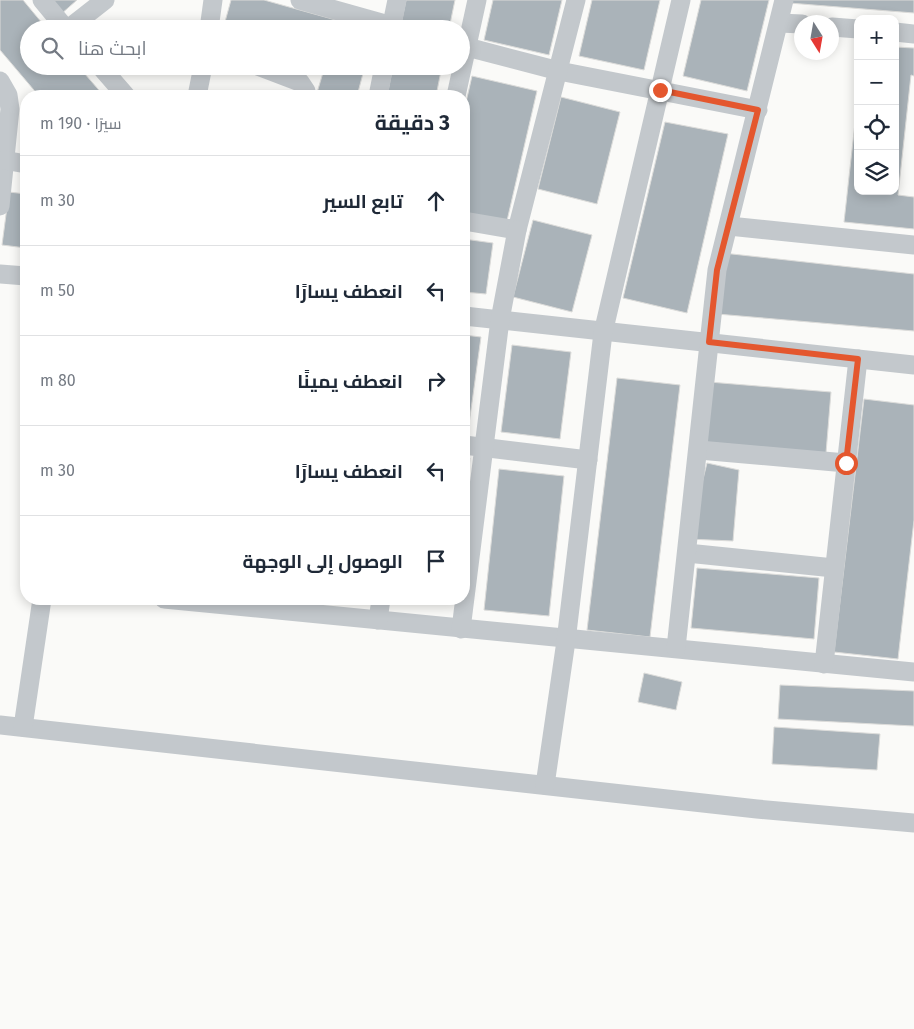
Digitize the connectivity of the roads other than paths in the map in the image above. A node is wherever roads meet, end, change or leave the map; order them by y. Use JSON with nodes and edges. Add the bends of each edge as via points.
{"nodes":[{"id":1,"x":42,"y":0,"type":"edge"},
{"id":2,"x":105,"y":0,"type":"edge"},
{"id":3,"x":213,"y":0,"type":"edge"},
{"id":4,"x":300,"y":0,"type":"edge"},
{"id":5,"x":397,"y":0,"type":"edge"},
{"id":6,"x":477,"y":0,"type":"edge"},
{"id":7,"x":576,"y":0,"type":"edge"},
{"id":8,"x":682,"y":0,"type":"edge"},
{"id":9,"x":784,"y":0,"type":"edge"},
{"id":10,"x":59,"y":20,"type":"edge"},
{"id":11,"x":79,"y":20,"type":"edge"},
{"id":12,"x":210,"y":20,"type":"edge"},
{"id":13,"x":368,"y":20,"type":"edge"},
{"id":14,"x":393,"y":20,"type":"edge"},
{"id":15,"x":780,"y":23,"type":"junction"},
{"id":16,"x":794,"y":24,"type":"edge"},
{"id":17,"x":839,"y":28,"type":"edge"},
{"id":18,"x":854,"y":29,"type":"edge"},
{"id":19,"x":899,"y":32,"type":"edge"},
{"id":20,"x":470,"y":33,"type":"edge"},
{"id":21,"x":914,"y":34,"type":"edge"},
{"id":22,"x":470,"y":48,"type":"edge"},
{"id":23,"x":559,"y":71,"type":"junction"},
{"id":24,"x":108,"y":75,"type":"edge"},
{"id":25,"x":201,"y":75,"type":"edge"},
{"id":26,"x":282,"y":75,"type":"edge"},
{"id":27,"x":382,"y":75,"type":"edge"},
{"id":28,"x":461,"y":75,"type":"edge"},
{"id":29,"x":0,"y":81,"type":"edge"},
{"id":30,"x":121,"y":90,"type":"edge"},
{"id":31,"x":198,"y":90,"type":"edge"},
{"id":32,"x":305,"y":90,"type":"edge"},
{"id":33,"x":379,"y":90,"type":"edge"},
{"id":34,"x":457,"y":90,"type":"edge"},
{"id":35,"x":660,"y":90,"type":"junction"},
{"id":36,"x":758,"y":110,"type":"junction"},
{"id":37,"x":4,"y":160,"type":"junction"},
{"id":38,"x":20,"y":163,"type":"edge"},
{"id":39,"x":0,"y":206,"type":"edge"},
{"id":40,"x":470,"y":222,"type":"edge"},
{"id":41,"x":729,"y":226,"type":"junction"},
{"id":42,"x":517,"y":230,"type":"junction"},
{"id":43,"x":914,"y":245,"type":"edge"},
{"id":44,"x":0,"y":274,"type":"edge"},
{"id":45,"x":20,"y":276,"type":"edge"},
{"id":46,"x":470,"y":317,"type":"edge"},
{"id":47,"x":500,"y":320,"type":"junction"},
{"id":48,"x":603,"y":333,"type":"junction"},
{"id":49,"x":709,"y":342,"type":"junction"},
{"id":50,"x":858,"y":359,"type":"junction"},
{"id":51,"x":914,"y":365,"type":"edge"},
{"id":52,"x":470,"y":446,"type":"edge"},
{"id":53,"x":484,"y":448,"type":"junction"},
{"id":54,"x":699,"y":450,"type":"junction"},
{"id":55,"x":588,"y":460,"type":"junction"},
{"id":56,"x":846,"y":463,"type":"junction"},
{"id":57,"x":687,"y":553,"type":"junction"},
{"id":58,"x":470,"y":558,"type":"edge"},
{"id":59,"x":834,"y":568,"type":"junction"},
{"id":60,"x":41,"y":605,"type":"edge"},
{"id":61,"x":281,"y":605,"type":"edge"},
{"id":62,"x":380,"y":605,"type":"edge"},
{"id":63,"x":464,"y":605,"type":"edge"},
{"id":64,"x":300,"y":606,"type":"edge"},
{"id":65,"x":378,"y":620,"type":"junction"},
{"id":66,"x":461,"y":629,"type":"junction"},
{"id":67,"x":566,"y":641,"type":"junction"},
{"id":68,"x":676,"y":648,"type":"junction"},
{"id":69,"x":824,"y":664,"type":"junction"},
{"id":70,"x":914,"y":672,"type":"edge"},
{"id":71,"x":0,"y":725,"type":"edge"},
{"id":72,"x":23,"y":728,"type":"junction"},
{"id":73,"x":545,"y":785,"type":"junction"},
{"id":74,"x":914,"y":823,"type":"edge"}],
"edges":[{"from":1,"to":10,"type":"street"},
{"from":2,"to":11,"type":"street"},
{"from":3,"to":12,"type":"street"},
{"from":4,"to":13,"type":"street"},
{"from":5,"to":14,"type":"street"},
{"from":6,"to":20,"type":"street"},
{"from":7,"to":23,"type":"street"},
{"from":8,"to":35,"type":"street"},
{"from":9,"to":15,"type":"street"},
{"from":15,"to":16,"type":"street"},
{"from":15,"to":36,"type":"street"},
{"from":17,"to":18,"type":"street"},
{"from":19,"to":21,"type":"street"},
{"from":22,"to":23,"type":"street"},
{"from":23,"to":35,"type":"street"},
{"from":23,"to":42,"type":"street"},
{"from":24,"to":30,"type":"street"},
{"from":25,"to":31,"type":"street"},
{"from":26,"to":32,"type":"street","via":[[300,82]]},
{"from":27,"to":33,"type":"street"},
{"from":28,"to":34,"type":"street"},
{"from":29,"to":37,"type":"street","via":[[8,95],[10,109]]},
{"from":35,"to":36,"type":"street"},
{"from":35,"to":48,"type":"street"},
{"from":36,"to":41,"type":"street"},
{"from":37,"to":38,"type":"street"},
{"from":37,"to":39,"type":"street"},
{"from":40,"to":42,"type":"street"},
{"from":41,"to":43,"type":"street"},
{"from":41,"to":49,"type":"street","via":[[717,270]]},
{"from":42,"to":47,"type":"street"},
{"from":44,"to":45,"type":"street"},
{"from":46,"to":47,"type":"street"},
{"from":47,"to":48,"type":"street"},
{"from":47,"to":53,"type":"street"},
{"from":48,"to":49,"type":"street"},
{"from":48,"to":55,"type":"street"},
{"from":49,"to":50,"type":"street"},
{"from":49,"to":54,"type":"street"},
{"from":50,"to":51,"type":"street"},
{"from":50,"to":56,"type":"street"},
{"from":52,"to":53,"type":"street"},
{"from":53,"to":55,"type":"street"},
{"from":53,"to":58,"type":"street"},
{"from":54,"to":56,"type":"street"},
{"from":54,"to":57,"type":"street"},
{"from":55,"to":67,"type":"street"},
{"from":56,"to":59,"type":"street"},
{"from":57,"to":59,"type":"street"},
{"from":57,"to":68,"type":"street"},
{"from":59,"to":69,"type":"street"},
{"from":60,"to":72,"type":"street"},
{"from":61,"to":64,"type":"street"},
{"from":62,"to":65,"type":"street"},
{"from":63,"to":66,"type":"street"},
{"from":64,"to":65,"type":"street"},
{"from":65,"to":66,"type":"street"},
{"from":66,"to":67,"type":"street"},
{"from":67,"to":68,"type":"street"},
{"from":67,"to":73,"type":"street"},
{"from":68,"to":69,"type":"street"},
{"from":69,"to":70,"type":"street"},
{"from":71,"to":72,"type":"street"},
{"from":72,"to":73,"type":"street"},
{"from":73,"to":74,"type":"street"}]}
